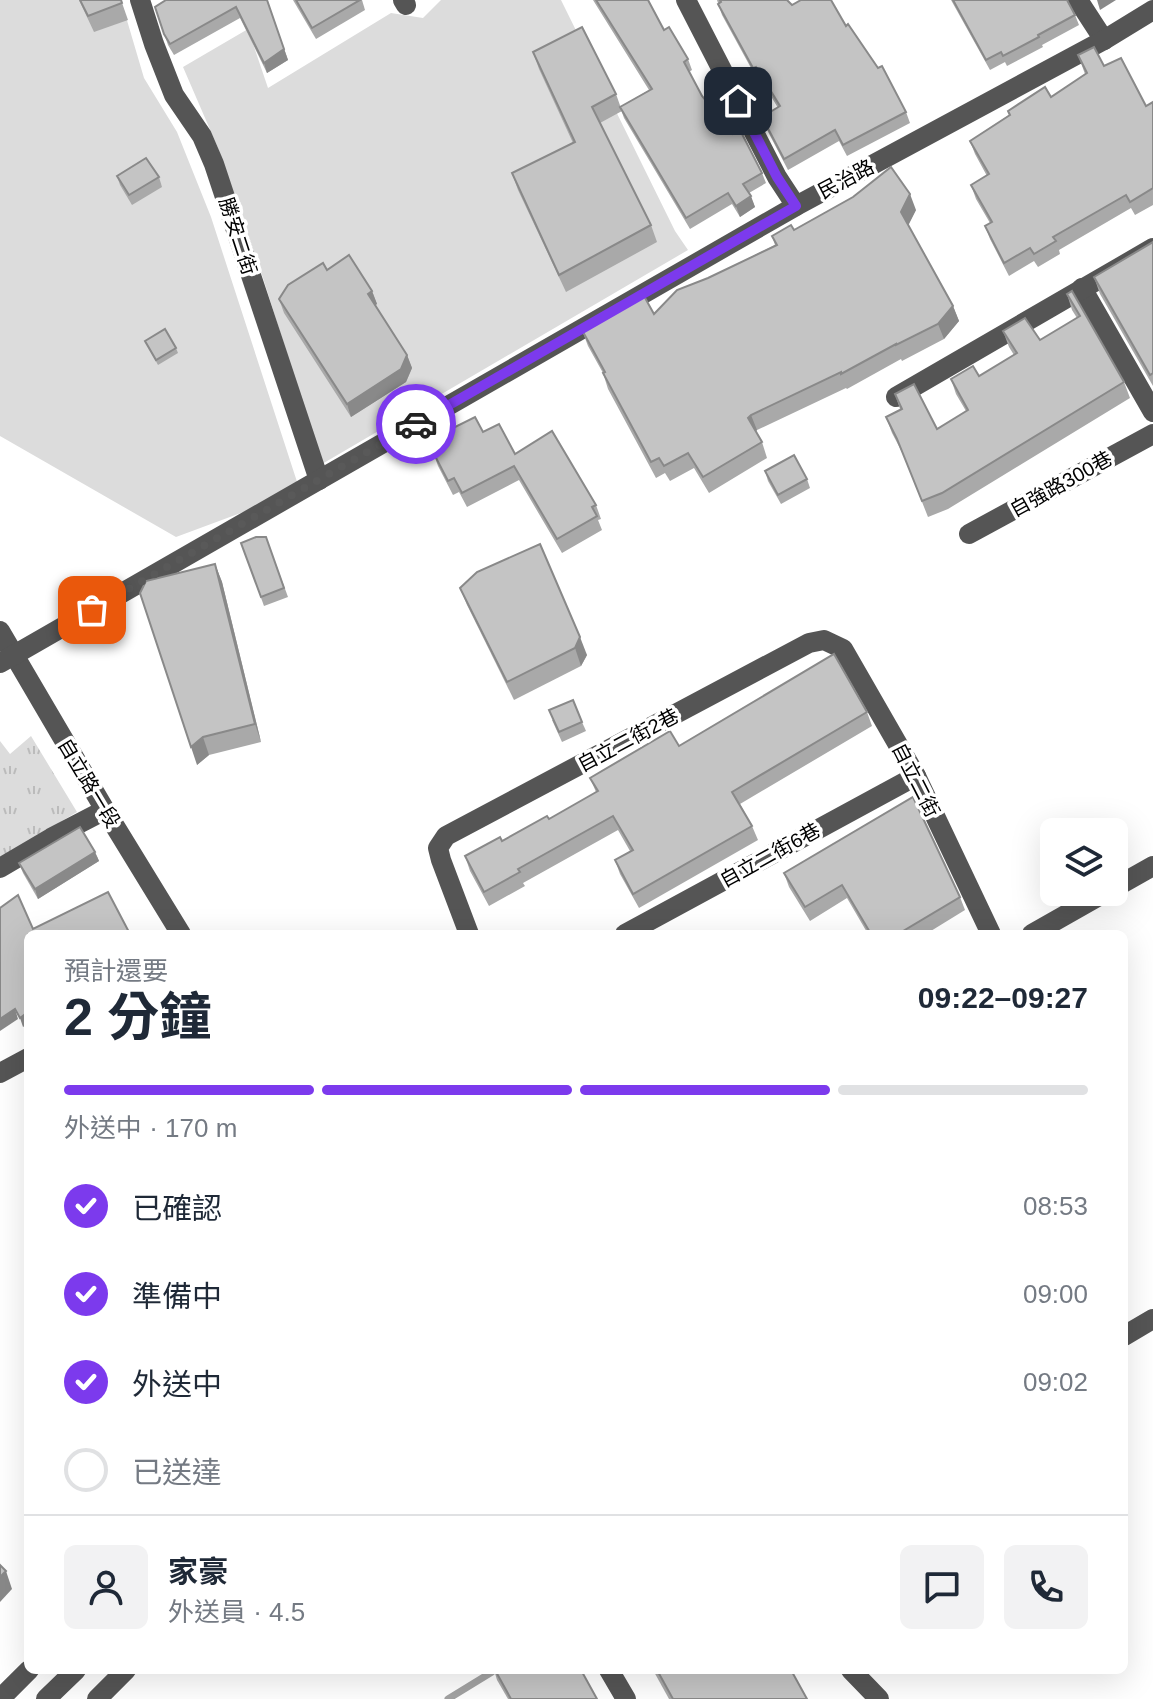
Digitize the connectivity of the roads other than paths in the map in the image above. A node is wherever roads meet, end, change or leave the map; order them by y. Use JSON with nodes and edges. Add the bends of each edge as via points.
{"nodes":[{"id":1,"x":140,"y":0,"type":"edge"},
{"id":2,"x":686,"y":0,"type":"edge"},
{"id":3,"x":1078,"y":0,"type":"edge"},
{"id":4,"x":1153,"y":10,"type":"edge"},
{"id":5,"x":1104,"y":40,"type":"junction"},
{"id":6,"x":796,"y":206,"type":"junction"},
{"id":7,"x":1153,"y":248,"type":"edge"},
{"id":8,"x":1082,"y":288,"type":"junction"},
{"id":9,"x":896,"y":397,"type":"edge"},
{"id":10,"x":1153,"y":412,"type":"edge"},
{"id":11,"x":1153,"y":434,"type":"edge"},
{"id":12,"x":319,"y":480,"type":"junction"},
{"id":13,"x":969,"y":534,"type":"dead end"},
{"id":14,"x":0,"y":631,"type":"edge"},
{"id":15,"x":824,"y":640,"type":"joint"},
{"id":16,"x":7,"y":659,"type":"edge"},
{"id":17,"x":916,"y":776,"type":"junction"},
{"id":18,"x":105,"y":810,"type":"junction"},
{"id":19,"x":1153,"y":866,"type":"edge"},
{"id":20,"x":0,"y":868,"type":"edge"},
{"id":21,"x":1128,"y":880,"type":"edge"},
{"id":22,"x":1081,"y":906,"type":"edge"},
{"id":23,"x":179,"y":930,"type":"edge"},
{"id":24,"x":467,"y":930,"type":"edge"},
{"id":25,"x":632,"y":930,"type":"edge"},
{"id":26,"x":989,"y":930,"type":"edge"},
{"id":27,"x":1039,"y":930,"type":"edge"},
{"id":28,"x":24,"y":1060,"type":"edge"},
{"id":29,"x":0,"y":1073,"type":"edge"},
{"id":30,"x":1153,"y":1319,"type":"edge"},
{"id":31,"x":1128,"y":1334,"type":"edge"},
{"id":32,"x":25,"y":1674,"type":"edge"},
{"id":33,"x":72,"y":1674,"type":"edge"},
{"id":34,"x":122,"y":1674,"type":"edge"},
{"id":35,"x":611,"y":1674,"type":"edge"},
{"id":36,"x":855,"y":1674,"type":"edge"},
{"id":37,"x":0,"y":1699,"type":"edge"},
{"id":38,"x":46,"y":1699,"type":"edge"},
{"id":39,"x":97,"y":1699,"type":"edge"},
{"id":40,"x":626,"y":1699,"type":"edge"},
{"id":41,"x":879,"y":1699,"type":"edge"}],
"edges":[{"from":1,"to":12,"type":"street","name":"勝安二街","via":[[174,95],[214,164]]},
{"from":2,"to":6,"type":"street"},
{"from":3,"to":5,"type":"street"},
{"from":4,"to":5,"type":"street","name":"民治路"},
{"from":5,"to":6,"type":"street","name":"民治路"},
{"from":6,"to":12,"type":"street","name":"民治路"},
{"from":7,"to":8,"type":"street"},
{"from":8,"to":9,"type":"street"},
{"from":8,"to":10,"type":"street"},
{"from":11,"to":13,"type":"street","name":"自強路300巷"},
{"from":12,"to":16,"type":"street","name":"民治路"},
{"from":14,"to":16,"type":"street","name":"自立路一段"},
{"from":15,"to":17,"type":"street","name":"自立二街","via":[[843,649]]},
{"from":15,"to":24,"type":"street","name":"自立二街2巷","via":[[809,643],[446,836],[438,848]]},
{"from":16,"to":18,"type":"street","name":"自立路一段"},
{"from":17,"to":25,"type":"street","name":"自立二街6巷"},
{"from":17,"to":26,"type":"street","name":"自立二街"},
{"from":18,"to":20,"type":"street"},
{"from":18,"to":23,"type":"street","name":"自立路一段"},
{"from":19,"to":21,"type":"street"},
{"from":22,"to":27,"type":"street"},
{"from":28,"to":29,"type":"street"},
{"from":30,"to":31,"type":"street"},
{"from":32,"to":37,"type":"street"},
{"from":33,"to":38,"type":"street"},
{"from":34,"to":39,"type":"street"},
{"from":35,"to":40,"type":"street"},
{"from":36,"to":41,"type":"street"}]}
